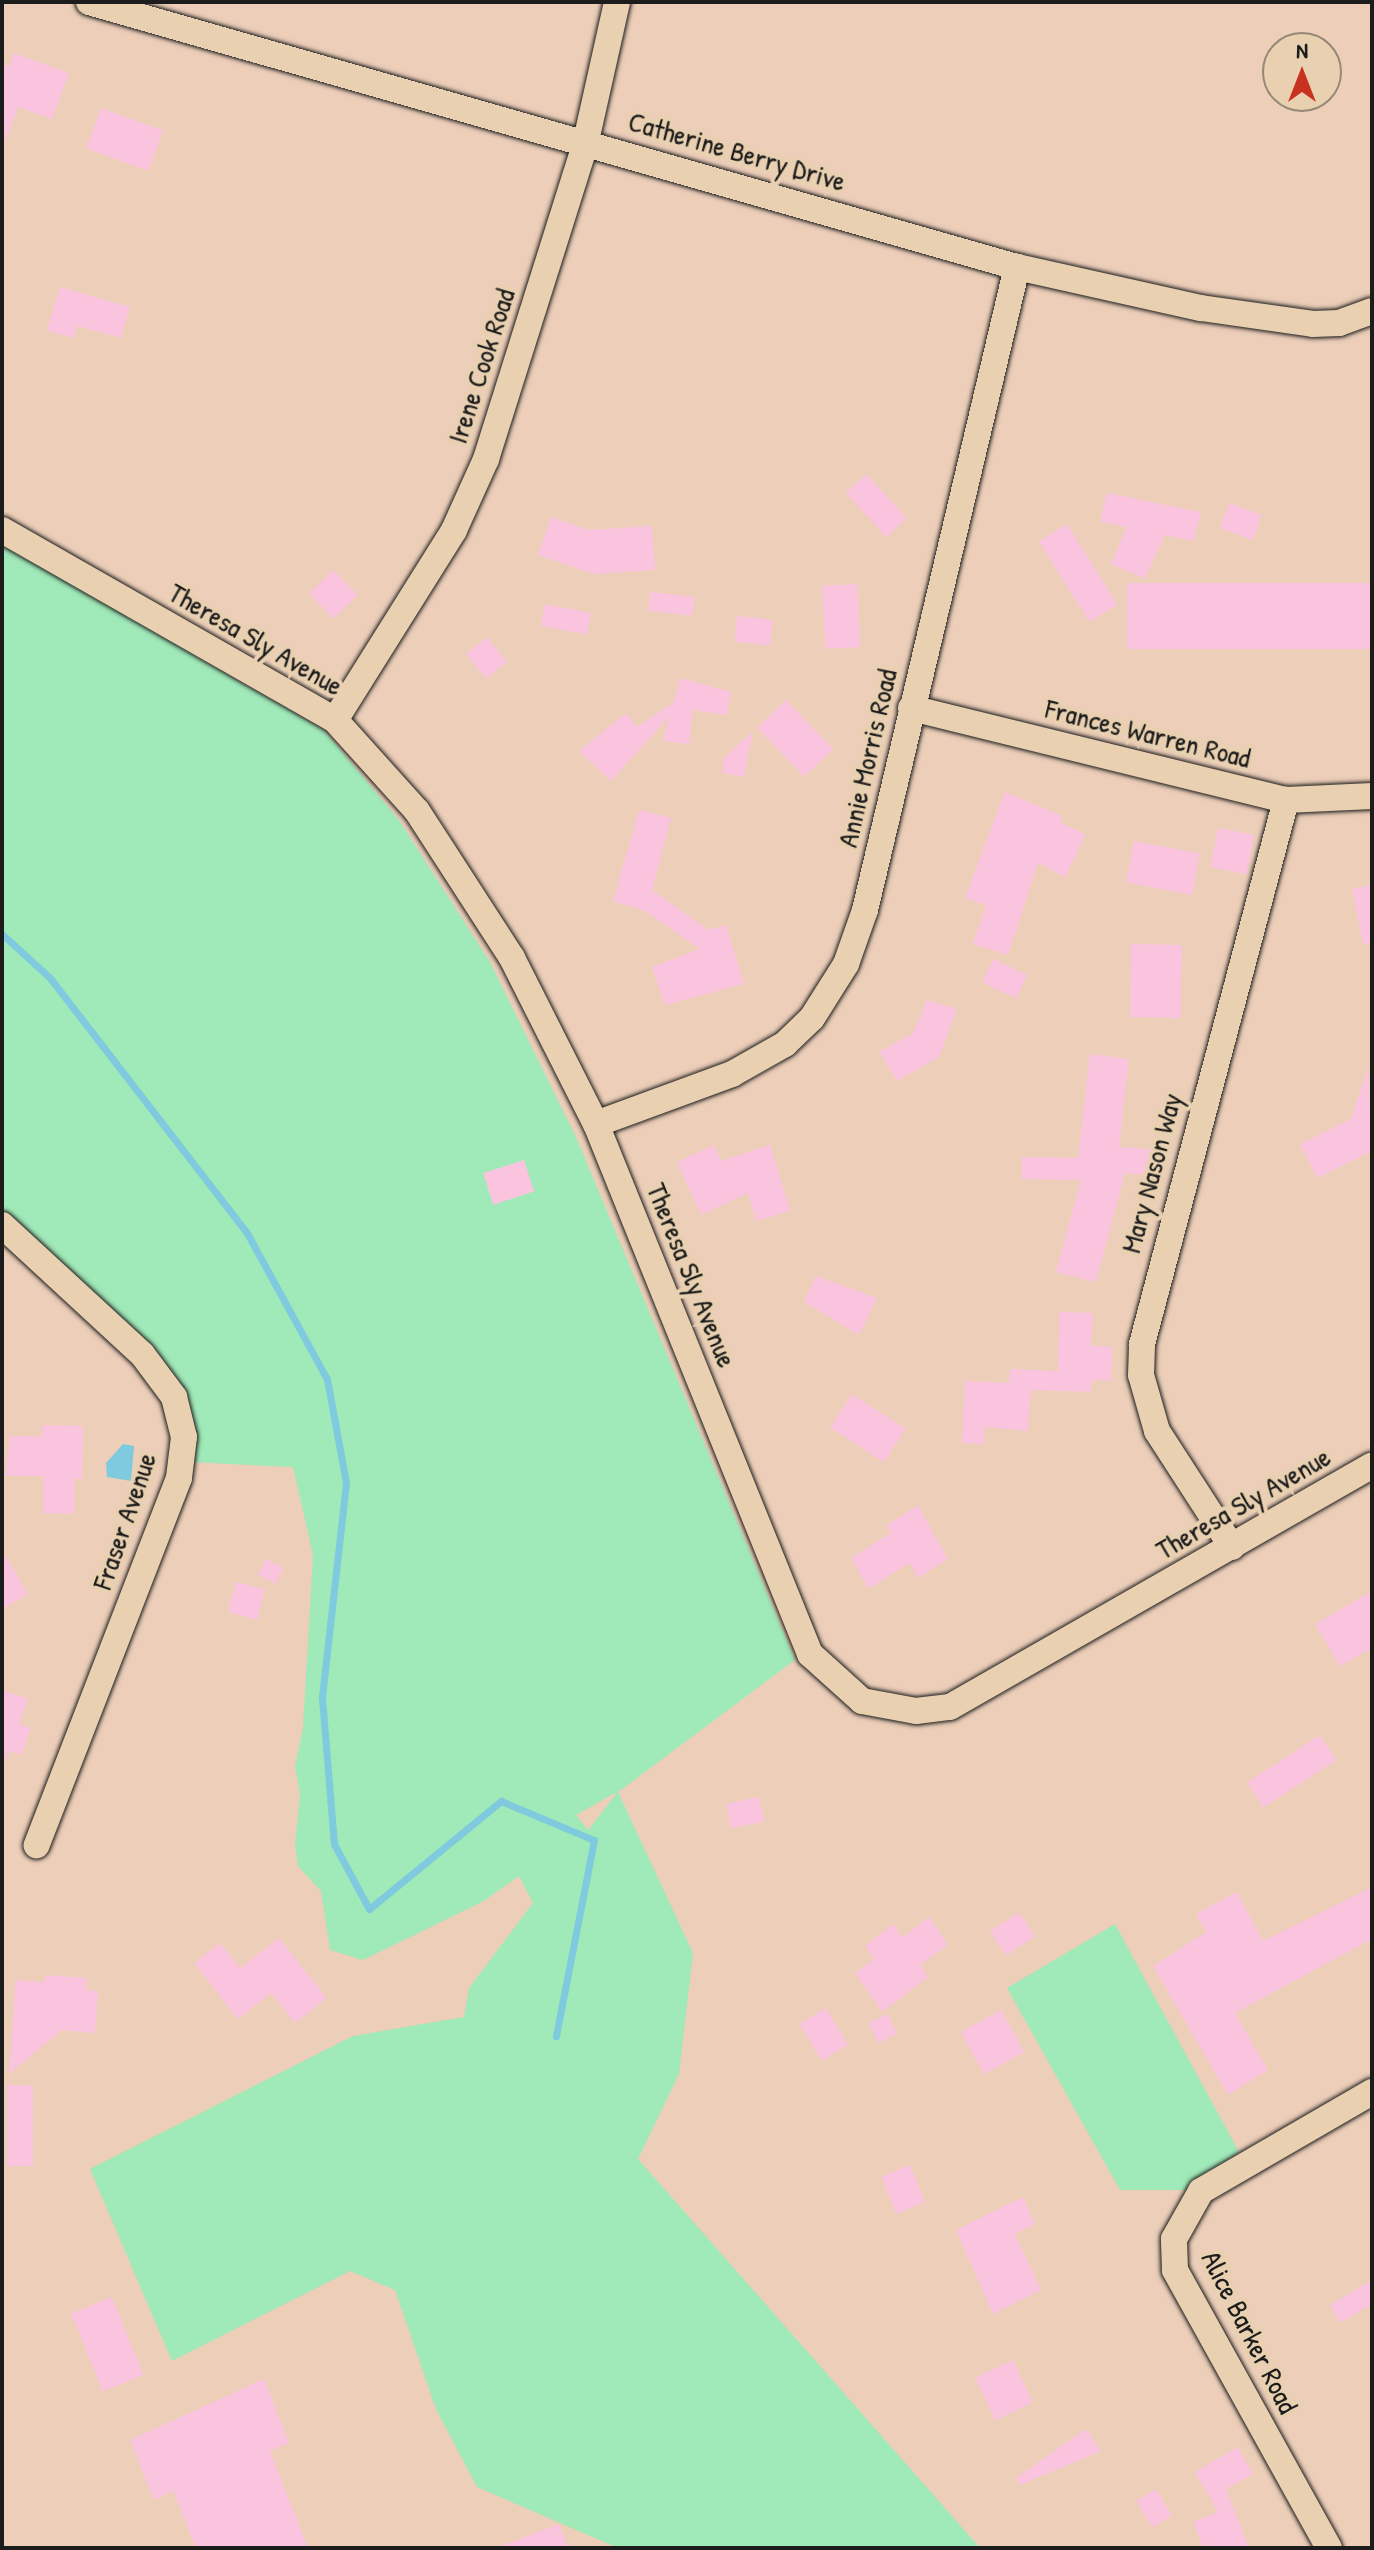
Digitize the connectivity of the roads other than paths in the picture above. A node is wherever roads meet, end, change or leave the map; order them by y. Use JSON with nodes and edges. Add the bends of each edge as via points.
{"nodes":[{"id":1,"x":89,"y":2,"type":"edge"},
{"id":2,"x":617,"y":2,"type":"edge"},
{"id":3,"x":586,"y":141,"type":"junction"},
{"id":4,"x":1017,"y":267,"type":"junction"},
{"id":5,"x":1372,"y":311,"type":"edge"},
{"id":6,"x":2,"y":530,"type":"edge"},
{"id":7,"x":911,"y":708,"type":"junction"},
{"id":8,"x":335,"y":720,"type":"junction"},
{"id":9,"x":1372,"y":796,"type":"edge"},
{"id":10,"x":1286,"y":800,"type":"junction"},
{"id":11,"x":596,"y":1124,"type":"junction"},
{"id":12,"x":2,"y":1225,"type":"edge"},
{"id":13,"x":1372,"y":1465,"type":"edge"},
{"id":14,"x":1232,"y":1547,"type":"junction"},
{"id":15,"x":37,"y":1845,"type":"dead end"},
{"id":16,"x":1372,"y":2092,"type":"edge"},
{"id":17,"x":1329,"y":2548,"type":"edge"}],
"edges":[{"from":1,"to":3,"type":"street","name":"Catherine Berry Drive"},
{"from":2,"to":3,"type":"street","name":"Irene Cook Road"},
{"from":3,"to":4,"type":"street","name":"Catherine Berry Drive"},
{"from":3,"to":8,"type":"street","name":"Irene Cook Road","via":[[486,459],[454,530]]},
{"from":4,"to":5,"type":"street","name":"Catherine Berry Drive","via":[[1201,308],[1313,324],[1339,323]]},
{"from":4,"to":7,"type":"street","name":"Annie Morris Road"},
{"from":6,"to":8,"type":"street","name":"Theresa Sly Avenue"},
{"from":7,"to":10,"type":"street","name":"Frances Warren Road"},
{"from":7,"to":11,"type":"street","name":"Annie Morris Road","via":[[865,910],[846,964],[812,1018],[785,1044],[732,1074]]},
{"from":8,"to":11,"type":"street","name":"Theresa Sly Avenue","via":[[426,824],[512,958]]},
{"from":9,"to":10,"type":"street","name":"Frances Warren Road"},
{"from":10,"to":14,"type":"street","name":"Mary Nason Way","via":[[1142,1344],[1141,1375],[1157,1431]]},
{"from":11,"to":14,"type":"street","name":"Theresa Sly Avenue","via":[[810,1654],[862,1701],[902,1710],[950,1707]]},
{"from":12,"to":15,"type":"street","name":"Fraser Avenue","via":[[142,1354],[174,1397],[184,1437],[179,1478]]},
{"from":13,"to":14,"type":"street","name":"Theresa Sly Avenue"},
{"from":16,"to":17,"type":"street","name":"Alice Barker Road","via":[[1201,2191],[1174,2239],[1175,2270]]}]}
